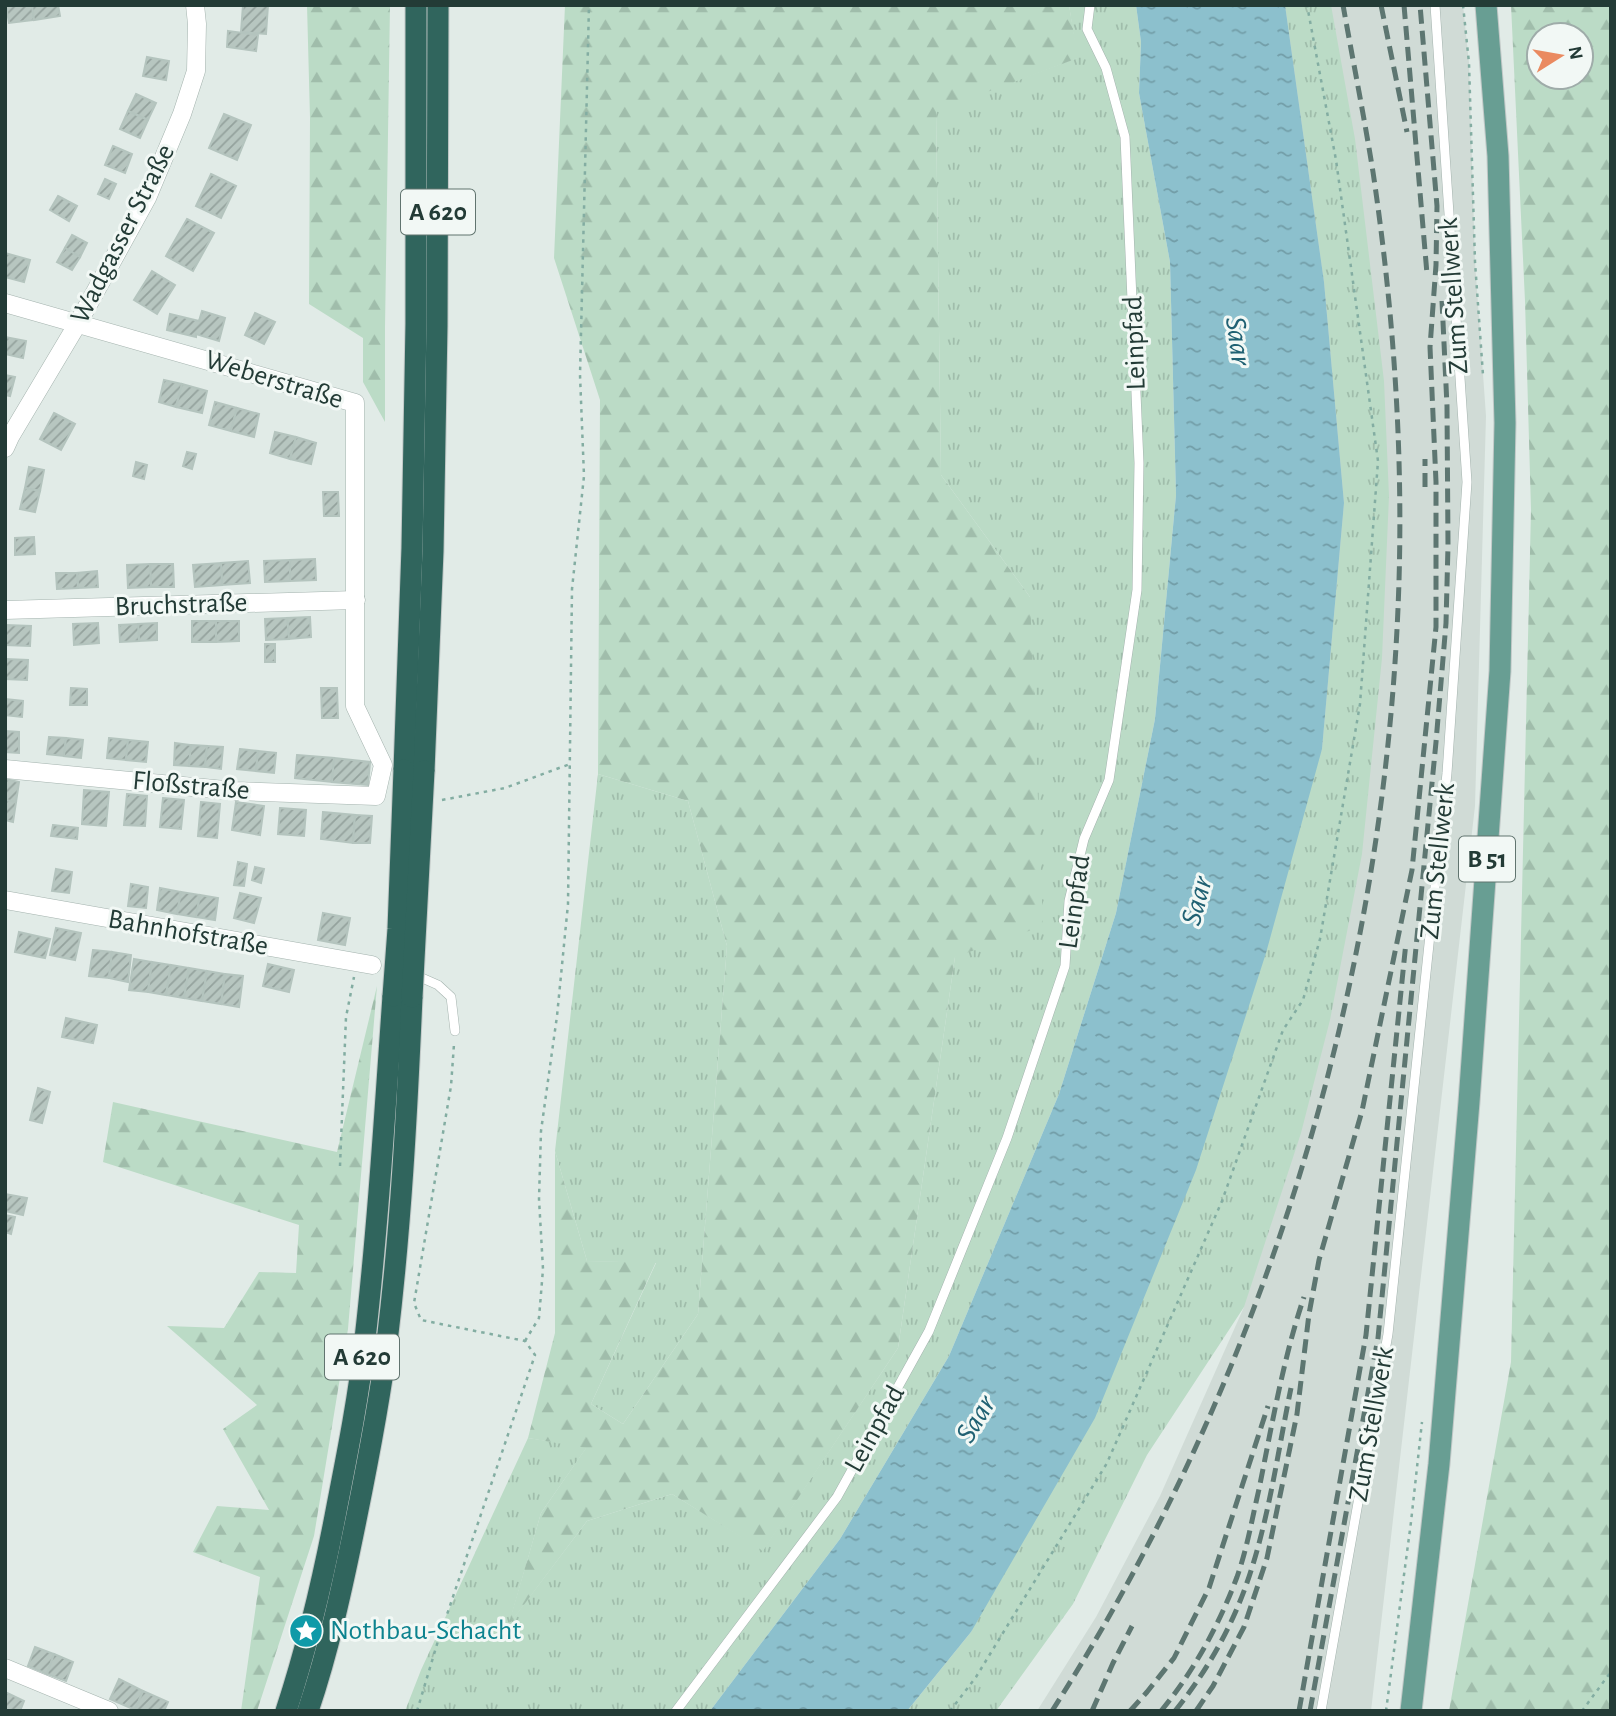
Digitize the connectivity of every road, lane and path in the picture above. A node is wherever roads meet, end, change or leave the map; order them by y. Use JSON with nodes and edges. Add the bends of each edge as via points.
{"nodes":[{"id":1,"x":195,"y":5,"type":"edge"},
{"id":2,"x":416,"y":5,"type":"edge"},
{"id":3,"x":438,"y":5,"type":"edge"},
{"id":4,"x":589,"y":5,"type":"edge"},
{"id":5,"x":1090,"y":5,"type":"edge"},
{"id":6,"x":1307,"y":5,"type":"edge"},
{"id":7,"x":1435,"y":5,"type":"edge"},
{"id":8,"x":1463,"y":5,"type":"edge"},
{"id":9,"x":1486,"y":5,"type":"edge"},
{"id":10,"x":5,"y":303,"type":"edge"},
{"id":11,"x":78,"y":323,"type":"junction"},
{"id":12,"x":1483,"y":377,"type":"dead end"},
{"id":13,"x":5,"y":448,"type":"edge"},
{"id":14,"x":356,"y":600,"type":"junction"},
{"id":15,"x":5,"y":610,"type":"edge"},
{"id":16,"x":570,"y":764,"type":"junction"},
{"id":17,"x":5,"y":769,"type":"edge"},
{"id":18,"x":414,"y":770,"type":"junction"},
{"id":19,"x":438,"y":801,"type":"dead end"},
{"id":20,"x":412,"y":803,"type":"dead end"},
{"id":21,"x":5,"y":900,"type":"edge"},
{"id":22,"x":364,"y":964,"type":"junction"},
{"id":23,"x":407,"y":971,"type":"junction"},
{"id":24,"x":403,"y":996,"type":"junction"},
{"id":25,"x":456,"y":1031,"type":"joint"},
{"id":26,"x":340,"y":1166,"type":"dead end"},
{"id":27,"x":525,"y":1341,"type":"junction"},
{"id":28,"x":1423,"y":1411,"type":"dead end"},
{"id":29,"x":1611,"y":1664,"type":"edge"},
{"id":30,"x":5,"y":1668,"type":"edge"},
{"id":31,"x":109,"y":1711,"type":"edge"},
{"id":32,"x":286,"y":1711,"type":"edge"},
{"id":33,"x":308,"y":1711,"type":"edge"},
{"id":34,"x":417,"y":1711,"type":"edge"},
{"id":35,"x":676,"y":1711,"type":"edge"},
{"id":36,"x":950,"y":1711,"type":"edge"},
{"id":37,"x":1321,"y":1711,"type":"edge"},
{"id":38,"x":1386,"y":1711,"type":"edge"},
{"id":39,"x":1411,"y":1711,"type":"edge"},
{"id":40,"x":1582,"y":1711,"type":"edge"}],
"edges":[{"from":1,"to":11,"type":"street","name":"Wadgasser Straße","via":[[196,71],[183,114],[147,198]]},
{"from":2,"to":18,"type":"highway","number":"A 620"},
{"from":3,"to":18,"type":"highway","number":"A 620","via":[[434,524]]},
{"from":4,"to":16,"type":"path","via":[[580,375],[584,476],[572,589]]},
{"from":5,"to":35,"type":"lane","name":"Leinpfad","via":[[1087,29],[1107,68],[1125,136],[1139,463],[1137,590],[1109,780],[1084,839],[1069,901],[1065,966],[1007,1138],[929,1331],[836,1497]]},
{"from":6,"to":36,"type":"path","via":[[1336,160],[1378,461],[1360,704],[1320,939],[1303,1000],[1283,1030],[1222,1201],[1107,1463]]},
{"from":7,"to":37,"type":"lane","name":"Zum Stellwerk","via":[[1467,482],[1447,773],[1388,1334]]},
{"from":8,"to":12,"type":"path"},
{"from":9,"to":39,"type":"main road","number":"B 51","via":[[1498,156],[1505,423],[1500,671],[1441,1436]]},
{"from":10,"to":11,"type":"street","name":"Weberstraße"},
{"from":11,"to":13,"type":"street","name":"Wadgasser Straße"},
{"from":11,"to":14,"type":"street","name":"Weberstraße","via":[[355,403]]},
{"from":14,"to":15,"type":"street","name":"Bruchstraße"},
{"from":14,"to":17,"type":"street","name":"Floßstraße","via":[[355,706],[383,765],[376,796],[235,791]]},
{"from":16,"to":19,"type":"path","via":[[505,788]]},
{"from":16,"to":27,"type":"path","via":[[568,904],[541,1131],[543,1269],[538,1318]]},
{"from":18,"to":24,"type":"highway","number":"A 620","bridge":true},
{"from":20,"to":23,"type":"lane"},
{"from":21,"to":22,"type":"street","name":"Bahnhofstraße"},
{"from":22,"to":23,"type":"lane"},
{"from":22,"to":26,"type":"path","via":[[346,1017]]},
{"from":23,"to":25,"type":"lane","via":[[438,985],[451,997]]},
{"from":24,"to":32,"type":"highway","number":"A 620","via":[[347,1457],[311,1628]]},
{"from":24,"to":33,"type":"highway","number":"A 620","via":[[405,1138],[387,1343],[347,1568]]},
{"from":25,"to":27,"type":"path","via":[[414,1303],[421,1320]]},
{"from":27,"to":34,"type":"path","via":[[535,1355]]},
{"from":28,"to":38,"type":"path"},
{"from":29,"to":40,"type":"path","via":[[1607,1680]]},
{"from":30,"to":31,"type":"street"}]}
